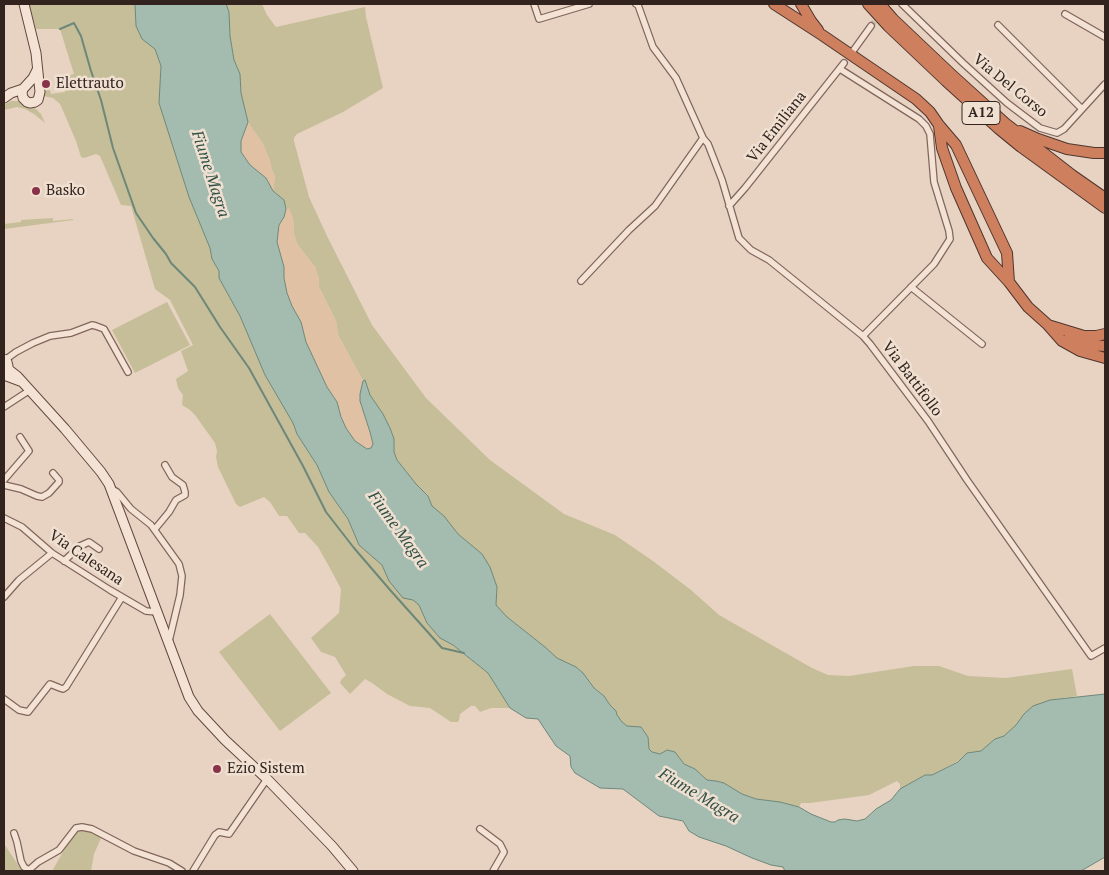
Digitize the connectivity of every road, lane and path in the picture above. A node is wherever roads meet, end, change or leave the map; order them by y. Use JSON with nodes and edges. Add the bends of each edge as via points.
{"nodes":[{"id":1,"x":24,"y":4,"type":"edge"},
{"id":2,"x":534,"y":4,"type":"edge"},
{"id":3,"x":589,"y":4,"type":"edge"},
{"id":4,"x":636,"y":4,"type":"edge"},
{"id":5,"x":774,"y":4,"type":"edge"},
{"id":6,"x":801,"y":4,"type":"edge"},
{"id":7,"x":868,"y":4,"type":"edge"},
{"id":8,"x":880,"y":4,"type":"edge"},
{"id":9,"x":902,"y":4,"type":"edge"},
{"id":10,"x":1065,"y":14,"type":"dead end"},
{"id":11,"x":872,"y":26,"type":"tunnel mouth"},
{"id":12,"x":998,"y":26,"type":"dead end"},
{"id":13,"x":822,"y":35,"type":"junction"},
{"id":14,"x":1105,"y":38,"type":"edge"},
{"id":15,"x":852,"y":51,"type":"dead end"},
{"id":16,"x":844,"y":63,"type":"dead end"},
{"id":17,"x":840,"y":69,"type":"junction"},
{"id":18,"x":37,"y":70,"type":"junction"},
{"id":19,"x":1105,"y":84,"type":"edge"},
{"id":20,"x":25,"y":87,"type":"junction"},
{"id":21,"x":40,"y":90,"type":"junction"},
{"id":22,"x":4,"y":98,"type":"edge"},
{"id":23,"x":23,"y":98,"type":"junction"},
{"id":24,"x":4,"y":102,"type":"edge"},
{"id":25,"x":1082,"y":109,"type":"junction"},
{"id":26,"x":1005,"y":123,"type":"junction"},
{"id":27,"x":939,"y":125,"type":"junction"},
{"id":28,"x":703,"y":138,"type":"junction"},
{"id":29,"x":1105,"y":153,"type":"edge"},
{"id":30,"x":1089,"y":196,"type":"junction"},
{"id":31,"x":1105,"y":198,"type":"edge"},
{"id":32,"x":729,"y":206,"type":"junction"},
{"id":33,"x":1105,"y":208,"type":"edge"},
{"id":34,"x":1105,"y":213,"type":"edge"},
{"id":35,"x":581,"y":281,"type":"dead end"},
{"id":36,"x":1009,"y":282,"type":"junction"},
{"id":37,"x":911,"y":287,"type":"junction"},
{"id":38,"x":1047,"y":324,"type":"junction"},
{"id":39,"x":1105,"y":334,"type":"edge"},
{"id":40,"x":863,"y":336,"type":"junction"},
{"id":41,"x":982,"y":344,"type":"dead end"},
{"id":42,"x":1105,"y":346,"type":"edge"},
{"id":43,"x":1105,"y":358,"type":"edge"},
{"id":44,"x":5,"y":366,"type":"edge"},
{"id":45,"x":128,"y":372,"type":"dead end"},
{"id":46,"x":30,"y":390,"type":"junction"},
{"id":47,"x":4,"y":407,"type":"edge"},
{"id":48,"x":20,"y":437,"type":"dead end"},
{"id":49,"x":165,"y":464,"type":"dead end"},
{"id":50,"x":53,"y":473,"type":"dead end"},
{"id":51,"x":4,"y":480,"type":"edge"},
{"id":52,"x":4,"y":485,"type":"edge"},
{"id":53,"x":112,"y":489,"type":"junction"},
{"id":54,"x":4,"y":518,"type":"edge"},
{"id":55,"x":155,"y":529,"type":"junction"},
{"id":56,"x":99,"y":549,"type":"dead end"},
{"id":57,"x":52,"y":553,"type":"junction"},
{"id":58,"x":64,"y":561,"type":"junction"},
{"id":59,"x":4,"y":597,"type":"edge"},
{"id":60,"x":122,"y":597,"type":"junction"},
{"id":61,"x":157,"y":612,"type":"junction"},
{"id":62,"x":169,"y":642,"type":"junction"},
{"id":63,"x":1105,"y":648,"type":"edge"},
{"id":64,"x":4,"y":699,"type":"edge"},
{"id":65,"x":267,"y":779,"type":"junction"},
{"id":66,"x":480,"y":829,"type":"dead end"},
{"id":67,"x":14,"y":833,"type":"dead end"},
{"id":68,"x":182,"y":871,"type":"edge"},
{"id":69,"x":193,"y":871,"type":"edge"},
{"id":70,"x":353,"y":871,"type":"edge"},
{"id":71,"x":493,"y":871,"type":"edge"}],
"edges":[{"from":1,"to":18,"type":"main road"},
{"from":2,"to":3,"type":"street","via":[[539,19]]},
{"from":4,"to":28,"type":"street","name":"Via Battifollo","via":[[653,46],[676,78]]},
{"from":5,"to":13,"type":"highway"},
{"from":6,"to":13,"type":"highway"},
{"from":7,"to":30,"type":"highway","name":"A12","number":"A12","via":[[999,129]]},
{"from":8,"to":26,"type":"highway","name":"A12","number":"A12"},
{"from":9,"to":25,"type":"street","name":"Via Del Corso","via":[[977,77],[1040,128],[1057,133]]},
{"from":10,"to":14,"type":"street"},
{"from":11,"to":15,"type":"street"},
{"from":12,"to":25,"type":"street"},
{"from":13,"to":27,"type":"highway","via":[[916,100]]},
{"from":16,"to":17,"type":"street","name":"Via Emiliana"},
{"from":17,"to":32,"type":"street","name":"Via Emiliana"},
{"from":17,"to":37,"type":"street","via":[[919,119],[930,134],[934,182],[950,239],[934,264]]},
{"from":18,"to":20,"type":"main road"},
{"from":18,"to":21,"type":"main road"},
{"from":19,"to":25,"type":"street","name":"Via Del Corso"},
{"from":20,"to":21,"type":"main road","via":[[33,85]]},
{"from":20,"to":22,"type":"main road"},
{"from":20,"to":23,"type":"main road"},
{"from":21,"to":23,"type":"main road","via":[[36,102],[27,102]]},
{"from":23,"to":24,"type":"main road"},
{"from":26,"to":29,"type":"highway","via":[[1038,140],[1067,149]]},
{"from":26,"to":31,"type":"highway","name":"A12","number":"A12"},
{"from":27,"to":36,"type":"highway","via":[[942,148],[956,188],[987,258]]},
{"from":27,"to":36,"type":"highway","via":[[956,145],[1007,253]]},
{"from":28,"to":32,"type":"street","name":"Via Battifollo","via":[[722,180]]},
{"from":28,"to":35,"type":"street","via":[[655,206]]},
{"from":30,"to":33,"type":"highway","name":"A12","number":"A12"},
{"from":30,"to":34,"type":"highway"},
{"from":32,"to":40,"type":"street","name":"Via Battifollo","via":[[739,238],[751,250],[769,260]]},
{"from":36,"to":38,"type":"highway","via":[[1028,307]]},
{"from":37,"to":40,"type":"street"},
{"from":37,"to":41,"type":"street"},
{"from":38,"to":39,"type":"highway","via":[[1084,336]]},
{"from":38,"to":42,"type":"highway","via":[[1074,341]]},
{"from":38,"to":43,"type":"highway","via":[[1070,346]]},
{"from":40,"to":63,"type":"street","name":"Via Battifollo","via":[[928,420],[1091,656]]},
{"from":44,"to":45,"type":"street","via":[[16,352],[32,343],[92,325],[104,329]]},
{"from":44,"to":46,"type":"main road"},
{"from":46,"to":47,"type":"street"},
{"from":46,"to":53,"type":"main road"},
{"from":48,"to":51,"type":"street","via":[[29,451]]},
{"from":49,"to":55,"type":"street","via":[[172,477],[183,485],[185,495],[176,500]]},
{"from":50,"to":52,"type":"street","via":[[59,482],[42,496]]},
{"from":53,"to":55,"type":"street"},
{"from":53,"to":61,"type":"main road"},
{"from":54,"to":57,"type":"street","name":"Via Calesana","via":[[22,527]]},
{"from":55,"to":62,"type":"street","via":[[179,564],[182,576]]},
{"from":56,"to":58,"type":"street","via":[[89,542]]},
{"from":57,"to":58,"type":"street","name":"Via Calesana"},
{"from":57,"to":59,"type":"street"},
{"from":58,"to":60,"type":"street","name":"Via Calesana"},
{"from":60,"to":61,"type":"street","name":"Via Calesana","via":[[146,612]]},
{"from":60,"to":64,"type":"street","via":[[66,687],[63,689],[50,684],[28,712],[19,710]]},
{"from":61,"to":62,"type":"main road"},
{"from":62,"to":65,"type":"main road","via":[[198,711]]},
{"from":65,"to":69,"type":"street","via":[[229,834],[217,833]]},
{"from":65,"to":70,"type":"main road"},
{"from":66,"to":71,"type":"street","via":[[500,844],[504,852]]},
{"from":67,"to":68,"type":"street","via":[[21,860],[29,870],[59,850],[76,828],[82,827]]}]}
